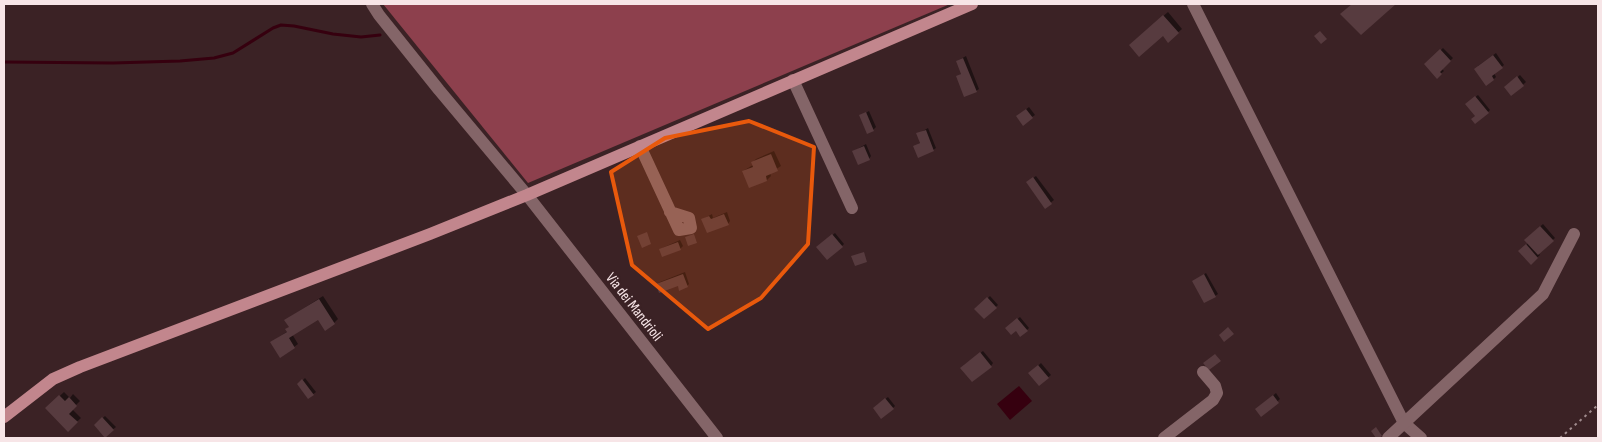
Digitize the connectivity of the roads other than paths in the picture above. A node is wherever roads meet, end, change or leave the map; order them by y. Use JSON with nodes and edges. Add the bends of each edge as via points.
{"nodes":[{"id":1,"x":372,"y":4,"type":"edge"},
{"id":2,"x":972,"y":4,"type":"edge"},
{"id":3,"x":1193,"y":4,"type":"edge"},
{"id":4,"x":793,"y":80,"type":"junction"},
{"id":5,"x":640,"y":146,"type":"junction"},
{"id":6,"x":527,"y":195,"type":"junction"},
{"id":7,"x":852,"y":208,"type":"dead end"},
{"id":8,"x":670,"y":212,"type":"dead end"},
{"id":9,"x":1574,"y":234,"type":"dead end"},
{"id":10,"x":1203,"y":372,"type":"dead end"},
{"id":11,"x":4,"y":417,"type":"edge"},
{"id":12,"x":1404,"y":423,"type":"junction"},
{"id":13,"x":717,"y":438,"type":"edge"},
{"id":14,"x":1164,"y":438,"type":"edge"},
{"id":15,"x":1388,"y":438,"type":"edge"},
{"id":16,"x":1422,"y":438,"type":"edge"}],
"edges":[{"from":1,"to":6,"type":"street","name":"Via dei Mandrioli","via":[[438,90]]},
{"from":2,"to":4,"type":"main road"},
{"from":3,"to":12,"type":"street"},
{"from":4,"to":5,"type":"main road"},
{"from":4,"to":7,"type":"street"},
{"from":5,"to":6,"type":"main road"},
{"from":5,"to":8,"type":"street"},
{"from":6,"to":11,"type":"main road","via":[[73,370],[53,379]]},
{"from":6,"to":13,"type":"street","name":"Via dei Mandrioli"},
{"from":9,"to":12,"type":"street","via":[[1542,294]]},
{"from":10,"to":14,"type":"street","via":[[1215,386],[1217,393],[1213,400]]},
{"from":12,"to":15,"type":"street"},
{"from":12,"to":16,"type":"street"}]}
